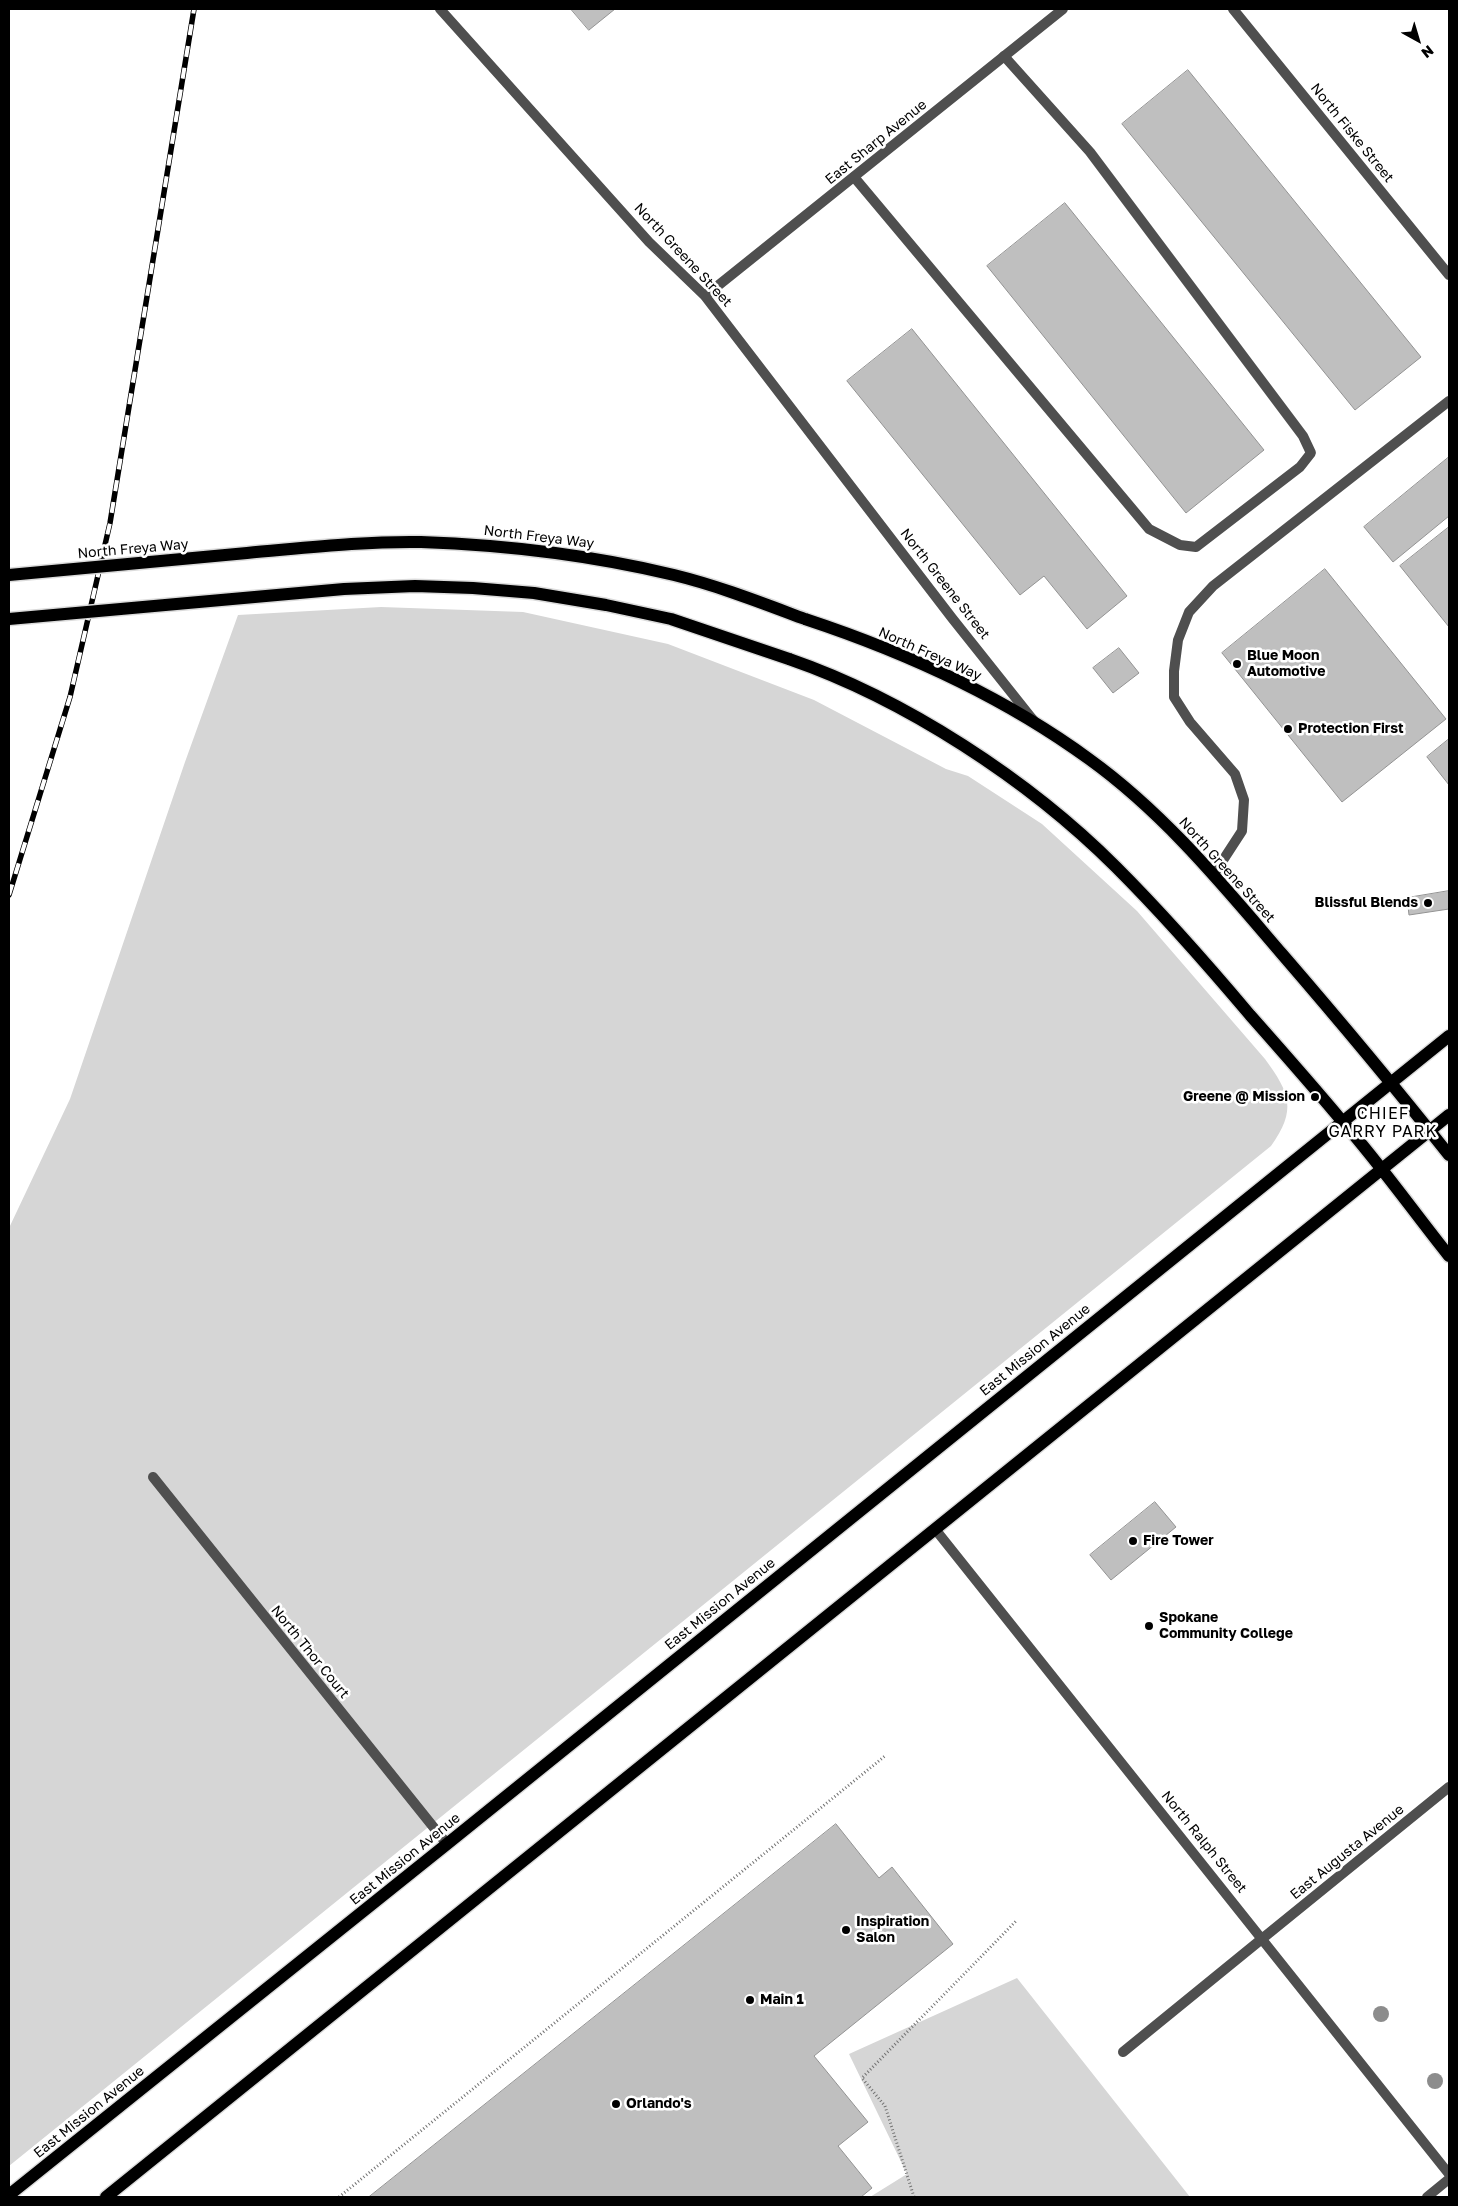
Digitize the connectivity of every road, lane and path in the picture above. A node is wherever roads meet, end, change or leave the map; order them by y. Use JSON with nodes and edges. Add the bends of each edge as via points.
{"nodes":[{"id":1,"x":440,"y":9,"type":"edge"},
{"id":2,"x":1063,"y":9,"type":"edge"},
{"id":3,"x":1233,"y":9,"type":"edge"},
{"id":4,"x":1004,"y":56,"type":"junction"},
{"id":5,"x":854,"y":177,"type":"junction"},
{"id":6,"x":1449,"y":275,"type":"edge"},
{"id":7,"x":705,"y":296,"type":"junction"},
{"id":8,"x":1449,"y":401,"type":"edge"},
{"id":9,"x":9,"y":575,"type":"edge"},
{"id":10,"x":9,"y":619,"type":"edge"},
{"id":11,"x":1036,"y":723,"type":"junction"},
{"id":12,"x":1214,"y":874,"type":"junction"},
{"id":13,"x":1449,"y":1036,"type":"edge"},
{"id":14,"x":1392,"y":1083,"type":"junction"},
{"id":15,"x":1449,"y":1115,"type":"edge"},
{"id":16,"x":1343,"y":1122,"type":"junction"},
{"id":17,"x":1430,"y":1130,"type":"junction"},
{"id":18,"x":1449,"y":1155,"type":"edge"},
{"id":19,"x":1381,"y":1170,"type":"junction"},
{"id":20,"x":1449,"y":1256,"type":"edge"},
{"id":21,"x":153,"y":1477,"type":"dead end"},
{"id":22,"x":935,"y":1530,"type":"junction"},
{"id":23,"x":885,"y":1756,"type":"dead end"},
{"id":24,"x":1449,"y":1787,"type":"edge"},
{"id":25,"x":447,"y":1844,"type":"junction"},
{"id":26,"x":1017,"y":1920,"type":"dead end"},
{"id":27,"x":1263,"y":1938,"type":"junction"},
{"id":28,"x":1123,"y":2052,"type":"dead end"},
{"id":29,"x":1449,"y":2174,"type":"edge"},
{"id":30,"x":1449,"y":2179,"type":"edge"},
{"id":31,"x":9,"y":2195,"type":"edge"},
{"id":32,"x":106,"y":2197,"type":"edge"},
{"id":33,"x":339,"y":2197,"type":"edge"},
{"id":34,"x":914,"y":2197,"type":"edge"},
{"id":35,"x":1427,"y":2197,"type":"edge"}],
"edges":[{"from":1,"to":7,"type":"street","name":"North Greene Street","via":[[649,242]]},
{"from":2,"to":4,"type":"street","name":"East Sharp Avenue"},
{"from":3,"to":6,"type":"street","name":"North Fiske Street"},
{"from":4,"to":5,"type":"street","name":"East Sharp Avenue"},
{"from":4,"to":5,"type":"street","via":[[1090,152],[1303,436],[1311,453],[1300,467],[1196,547],[1180,544],[1149,529]]},
{"from":5,"to":7,"type":"street","name":"East Sharp Avenue"},
{"from":7,"to":11,"type":"street","name":"North Greene Street"},
{"from":8,"to":12,"type":"street","via":[[1213,586],[1189,612],[1178,640],[1174,697],[1190,722],[1235,774],[1244,800],[1242,831]]},
{"from":9,"to":11,"type":"main road","name":"North Freya Way","bridge":true,"via":[[360,543],[420,542],[550,552],[676,576],[752,599],[944,674]]},
{"from":10,"to":16,"type":"main road","bridge":true,"via":[[344,589],[473,588],[534,593],[671,619],[789,659],[852,683],[907,711],[989,764],[1068,822],[1165,917]]},
{"from":11,"to":12,"type":"main road","name":"North Greene Street","via":[[1137,797]]},
{"from":12,"to":14,"type":"main road","name":"North Greene Street"},
{"from":13,"to":14,"type":"main road","name":"East Mission Avenue"},
{"from":14,"to":16,"type":"main road","name":"East Mission Avenue"},
{"from":14,"to":17,"type":"main road","name":"North Greene Street"},
{"from":15,"to":17,"type":"main road"},
{"from":16,"to":19,"type":"main road"},
{"from":16,"to":25,"type":"main road","name":"East Mission Avenue"},
{"from":17,"to":18,"type":"main road","name":"North Greene Street"},
{"from":17,"to":19,"type":"main road"},
{"from":19,"to":20,"type":"main road"},
{"from":19,"to":22,"type":"main road"},
{"from":21,"to":25,"type":"street","name":"North Thor Court"},
{"from":22,"to":27,"type":"street","name":"North Ralph Street"},
{"from":22,"to":32,"type":"main road"},
{"from":23,"to":33,"type":"path"},
{"from":24,"to":27,"type":"street","name":"East Augusta Avenue"},
{"from":25,"to":31,"type":"main road","name":"East Mission Avenue"},
{"from":26,"to":34,"type":"path","via":[[862,2078],[885,2106]]},
{"from":27,"to":28,"type":"street","name":"East Augusta Avenue"},
{"from":27,"to":29,"type":"street","name":"North Ralph Street"},
{"from":30,"to":35,"type":"street"}]}
